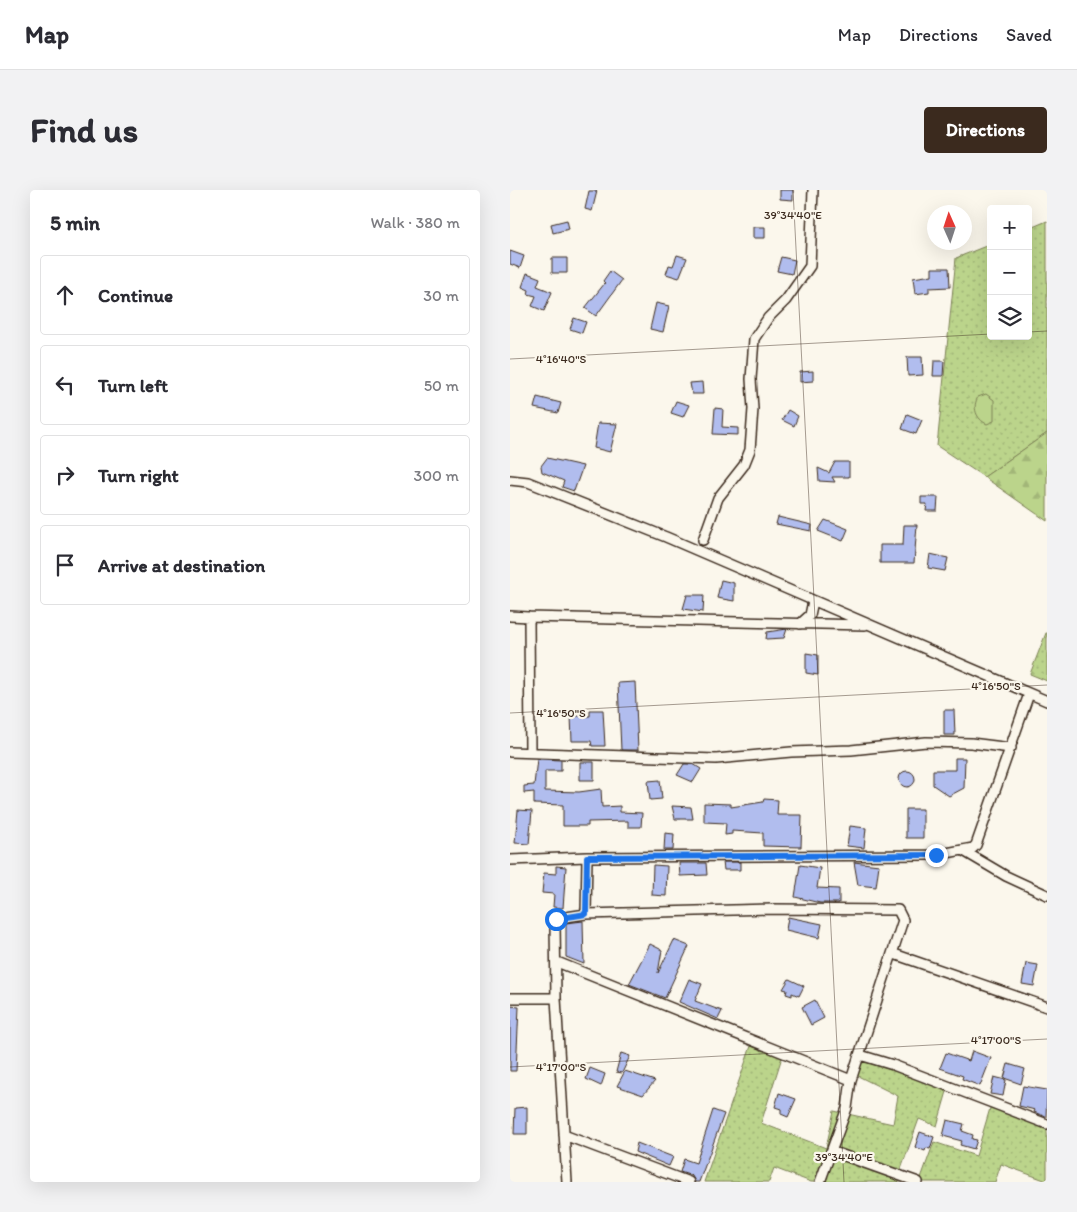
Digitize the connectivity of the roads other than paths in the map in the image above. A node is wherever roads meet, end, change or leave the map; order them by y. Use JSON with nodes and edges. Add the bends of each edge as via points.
{"nodes":[{"id":1,"x":813,"y":190,"type":"edge"},
{"id":2,"x":510,"y":480,"type":"edge"},
{"id":3,"x":703,"y":540,"type":"junction"},
{"id":4,"x":693,"y":549,"type":"junction"},
{"id":5,"x":707,"y":556,"type":"junction"},
{"id":6,"x":813,"y":601,"type":"junction"},
{"id":7,"x":510,"y":616,"type":"edge"},
{"id":8,"x":529,"y":616,"type":"junction"},
{"id":9,"x":800,"y":624,"type":"junction"},
{"id":10,"x":870,"y":625,"type":"junction"},
{"id":11,"x":1029,"y":694,"type":"junction"},
{"id":12,"x":1047,"y":702,"type":"edge"},
{"id":13,"x":1011,"y":748,"type":"junction"},
{"id":14,"x":510,"y":752,"type":"edge"},
{"id":15,"x":530,"y":752,"type":"junction"},
{"id":16,"x":962,"y":850,"type":"junction"},
{"id":17,"x":587,"y":857,"type":"junction"},
{"id":18,"x":510,"y":860,"type":"edge"},
{"id":19,"x":1047,"y":894,"type":"edge"},
{"id":20,"x":586,"y":914,"type":"junction"},
{"id":21,"x":894,"y":954,"type":"junction"},
{"id":22,"x":557,"y":962,"type":"junction"},
{"id":23,"x":510,"y":998,"type":"edge"},
{"id":24,"x":556,"y":998,"type":"junction"},
{"id":25,"x":1047,"y":1007,"type":"edge"},
{"id":26,"x":860,"y":1055,"type":"junction"},
{"id":27,"x":851,"y":1080,"type":"junction"},
{"id":28,"x":1047,"y":1124,"type":"edge"},
{"id":29,"x":564,"y":1135,"type":"junction"},
{"id":30,"x":831,"y":1151,"type":"junction"},
{"id":31,"x":567,"y":1182,"type":"edge"},
{"id":32,"x":689,"y":1182,"type":"edge"},
{"id":33,"x":820,"y":1182,"type":"edge"},
{"id":34,"x":918,"y":1182,"type":"edge"}],
"edges":[{"from":1,"to":3,"type":"street","via":[[810,266],[754,339],[751,378],[754,409],[750,450],[744,465],[718,498]]},
{"from":2,"to":4,"type":"street","via":[[528,482]]},
{"from":3,"to":4,"type":"street"},
{"from":3,"to":5,"type":"street"},
{"from":4,"to":5,"type":"street"},
{"from":5,"to":6,"type":"street"},
{"from":6,"to":9,"type":"street","via":[[810,615]]},
{"from":6,"to":10,"type":"street"},
{"from":7,"to":8,"type":"street"},
{"from":8,"to":9,"type":"street"},
{"from":8,"to":15,"type":"street"},
{"from":9,"to":10,"type":"street"},
{"from":10,"to":11,"type":"street"},
{"from":11,"to":12,"type":"street"},
{"from":11,"to":13,"type":"street"},
{"from":13,"to":15,"type":"street","via":[[926,742],[716,759]]},
{"from":13,"to":16,"type":"street","via":[[976,845]]},
{"from":14,"to":15,"type":"street"},
{"from":16,"to":17,"type":"street","via":[[936,855]]},
{"from":16,"to":19,"type":"street","via":[[1006,876]]},
{"from":17,"to":18,"type":"street"},
{"from":17,"to":20,"type":"street"},
{"from":20,"to":21,"type":"street","via":[[773,909],[898,910],[903,920]]},
{"from":20,"to":22,"type":"street","via":[[556,919]]},
{"from":21,"to":25,"type":"street"},
{"from":21,"to":26,"type":"street"},
{"from":22,"to":24,"type":"street"},
{"from":22,"to":27,"type":"street"},
{"from":23,"to":24,"type":"street"},
{"from":24,"to":29,"type":"street"},
{"from":26,"to":27,"type":"street"},
{"from":26,"to":28,"type":"street"},
{"from":27,"to":30,"type":"street","via":[[847,1108]]},
{"from":29,"to":31,"type":"street"},
{"from":29,"to":32,"type":"street"},
{"from":30,"to":33,"type":"street"},
{"from":30,"to":34,"type":"street"}]}
